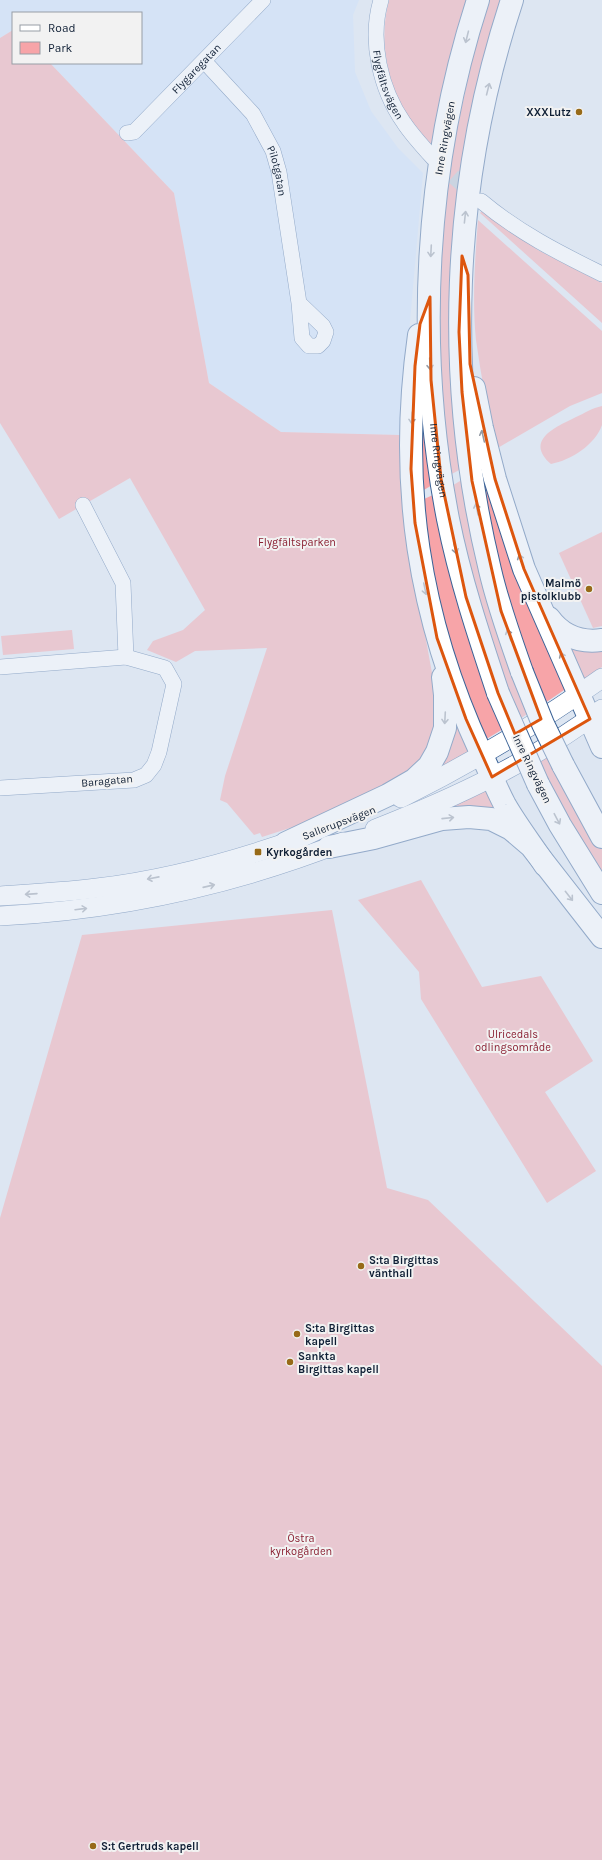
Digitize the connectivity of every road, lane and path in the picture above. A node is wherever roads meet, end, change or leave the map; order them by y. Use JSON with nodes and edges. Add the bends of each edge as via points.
{"nodes":[{"id":1,"x":263,"y":0,"type":"edge"},
{"id":2,"x":381,"y":0,"type":"edge"},
{"id":3,"x":478,"y":0,"type":"edge"},
{"id":4,"x":512,"y":0,"type":"edge"},
{"id":5,"x":205,"y":62,"type":"junction"},
{"id":6,"x":127,"y":133,"type":"dead end"},
{"id":7,"x":433,"y":158,"type":"tunnel mouth"},
{"id":8,"x":481,"y":201,"type":"tunnel mouth"},
{"id":9,"x":462,"y":256,"type":"junction"},
{"id":10,"x":602,"y":274,"type":"edge"},
{"id":11,"x":430,"y":297,"type":"junction"},
{"id":12,"x":299,"y":303,"type":"dead end"},
{"id":13,"x":83,"y":505,"type":"dead end"},
{"id":14,"x":535,"y":596,"type":"junction"},
{"id":15,"x":437,"y":638,"type":"junction"},
{"id":16,"x":602,"y":640,"type":"edge"},
{"id":17,"x":126,"y":657,"type":"junction"},
{"id":18,"x":0,"y":667,"type":"edge"},
{"id":19,"x":602,"y":678,"type":"edge"},
{"id":20,"x":579,"y":694,"type":"junction"},
{"id":21,"x":596,"y":714,"type":"edge"},
{"id":22,"x":602,"y":747,"type":"edge"},
{"id":23,"x":482,"y":754,"type":"junction"},
{"id":24,"x":492,"y":778,"type":"junction"},
{"id":25,"x":0,"y":788,"type":"edge"},
{"id":26,"x":602,"y":837,"type":"edge"},
{"id":27,"x":286,"y":843,"type":"junction"},
{"id":28,"x":328,"y":847,"type":"junction"},
{"id":29,"x":545,"y":865,"type":"junction"},
{"id":30,"x":602,"y":893,"type":"edge"},
{"id":31,"x":0,"y":896,"type":"edge"},
{"id":32,"x":0,"y":916,"type":"edge"},
{"id":33,"x":602,"y":937,"type":"edge"}],
"edges":[{"from":1,"to":5,"type":"street","name":"Flygaregatan"},
{"from":2,"to":7,"type":"street","name":"Flygfältsvägen","via":[[376,32],[378,61],[388,96],[403,123]]},
{"from":3,"to":11,"type":"highway","name":"Inre Ringvägen","one_way":true,"via":[[450,106],[442,152],[431,249]]},
{"from":9,"to":4,"type":"highway","one_way":true,"via":[[477,137]]},
{"from":5,"to":6,"type":"street","name":"Flygaregatan","via":[[134,132]]},
{"from":5,"to":12,"type":"street","name":"Pilotgatan","via":[[253,114],[273,151],[279,172]]},
{"from":8,"to":10,"type":"street","via":[[556,252]]},
{"from":14,"to":9,"type":"highway","one_way":true,"via":[[502,503],[482,428],[469,348],[468,275]]},
{"from":26,"to":9,"type":"highway","one_way":true,"bridge":true,"via":[[543,724],[522,672],[490,571],[467,444],[462,392],[459,332]]},
{"from":11,"to":15,"type":"highway","one_way":true,"via":[[420,324],[414,366],[411,469],[419,552]]},
{"from":11,"to":30,"type":"highway","name":"Inre Ringvägen","one_way":true,"bridge":true,"via":[[428,324],[434,429],[441,479],[466,597],[498,694],[538,784]]},
{"from":13,"to":17,"type":"street","via":[[123,583]]},
{"from":14,"to":16,"type":"highway","via":[[556,628],[581,640]]},
{"from":20,"to":14,"type":"highway","one_way":true},
{"from":15,"to":23,"type":"highway","via":[[466,719]]},
{"from":15,"to":27,"type":"highway","one_way":true,"via":[[446,717],[442,740],[429,766],[414,780],[388,795]]},
{"from":17,"to":18,"type":"street"},
{"from":17,"to":25,"type":"street","name":"Baragatan","via":[[166,668],[174,684],[159,752],[154,765],[146,775],[134,780]]},
{"from":19,"to":20,"type":"main road","name":"Sallerupsvägen"},
{"from":20,"to":21,"type":"highway"},
{"from":20,"to":23,"type":"main road","name":"Sallerupsvägen"},
{"from":21,"to":22,"type":"highway"},
{"from":21,"to":24,"type":"main road","name":"Sallerupsvägen"},
{"from":23,"to":24,"type":"highway"},
{"from":23,"to":27,"type":"main road","name":"Sallerupsvägen","via":[[392,802]]},
{"from":24,"to":28,"type":"main road","name":"Sallerupsvägen","via":[[418,812]]},
{"from":24,"to":29,"type":"highway","via":[[506,806]]},
{"from":27,"to":31,"type":"main road","name":"Sallerupsvägen","one_way":true,"via":[[172,875],[98,888]]},
{"from":28,"to":29,"type":"highway","one_way":true,"via":[[374,838],[442,819],[480,818],[501,823],[511,829],[531,846]]},
{"from":32,"to":28,"type":"main road","name":"Sallerupsvägen","one_way":true,"via":[[42,914],[163,896],[219,883]]},
{"from":29,"to":33,"type":"highway","one_way":true}]}
